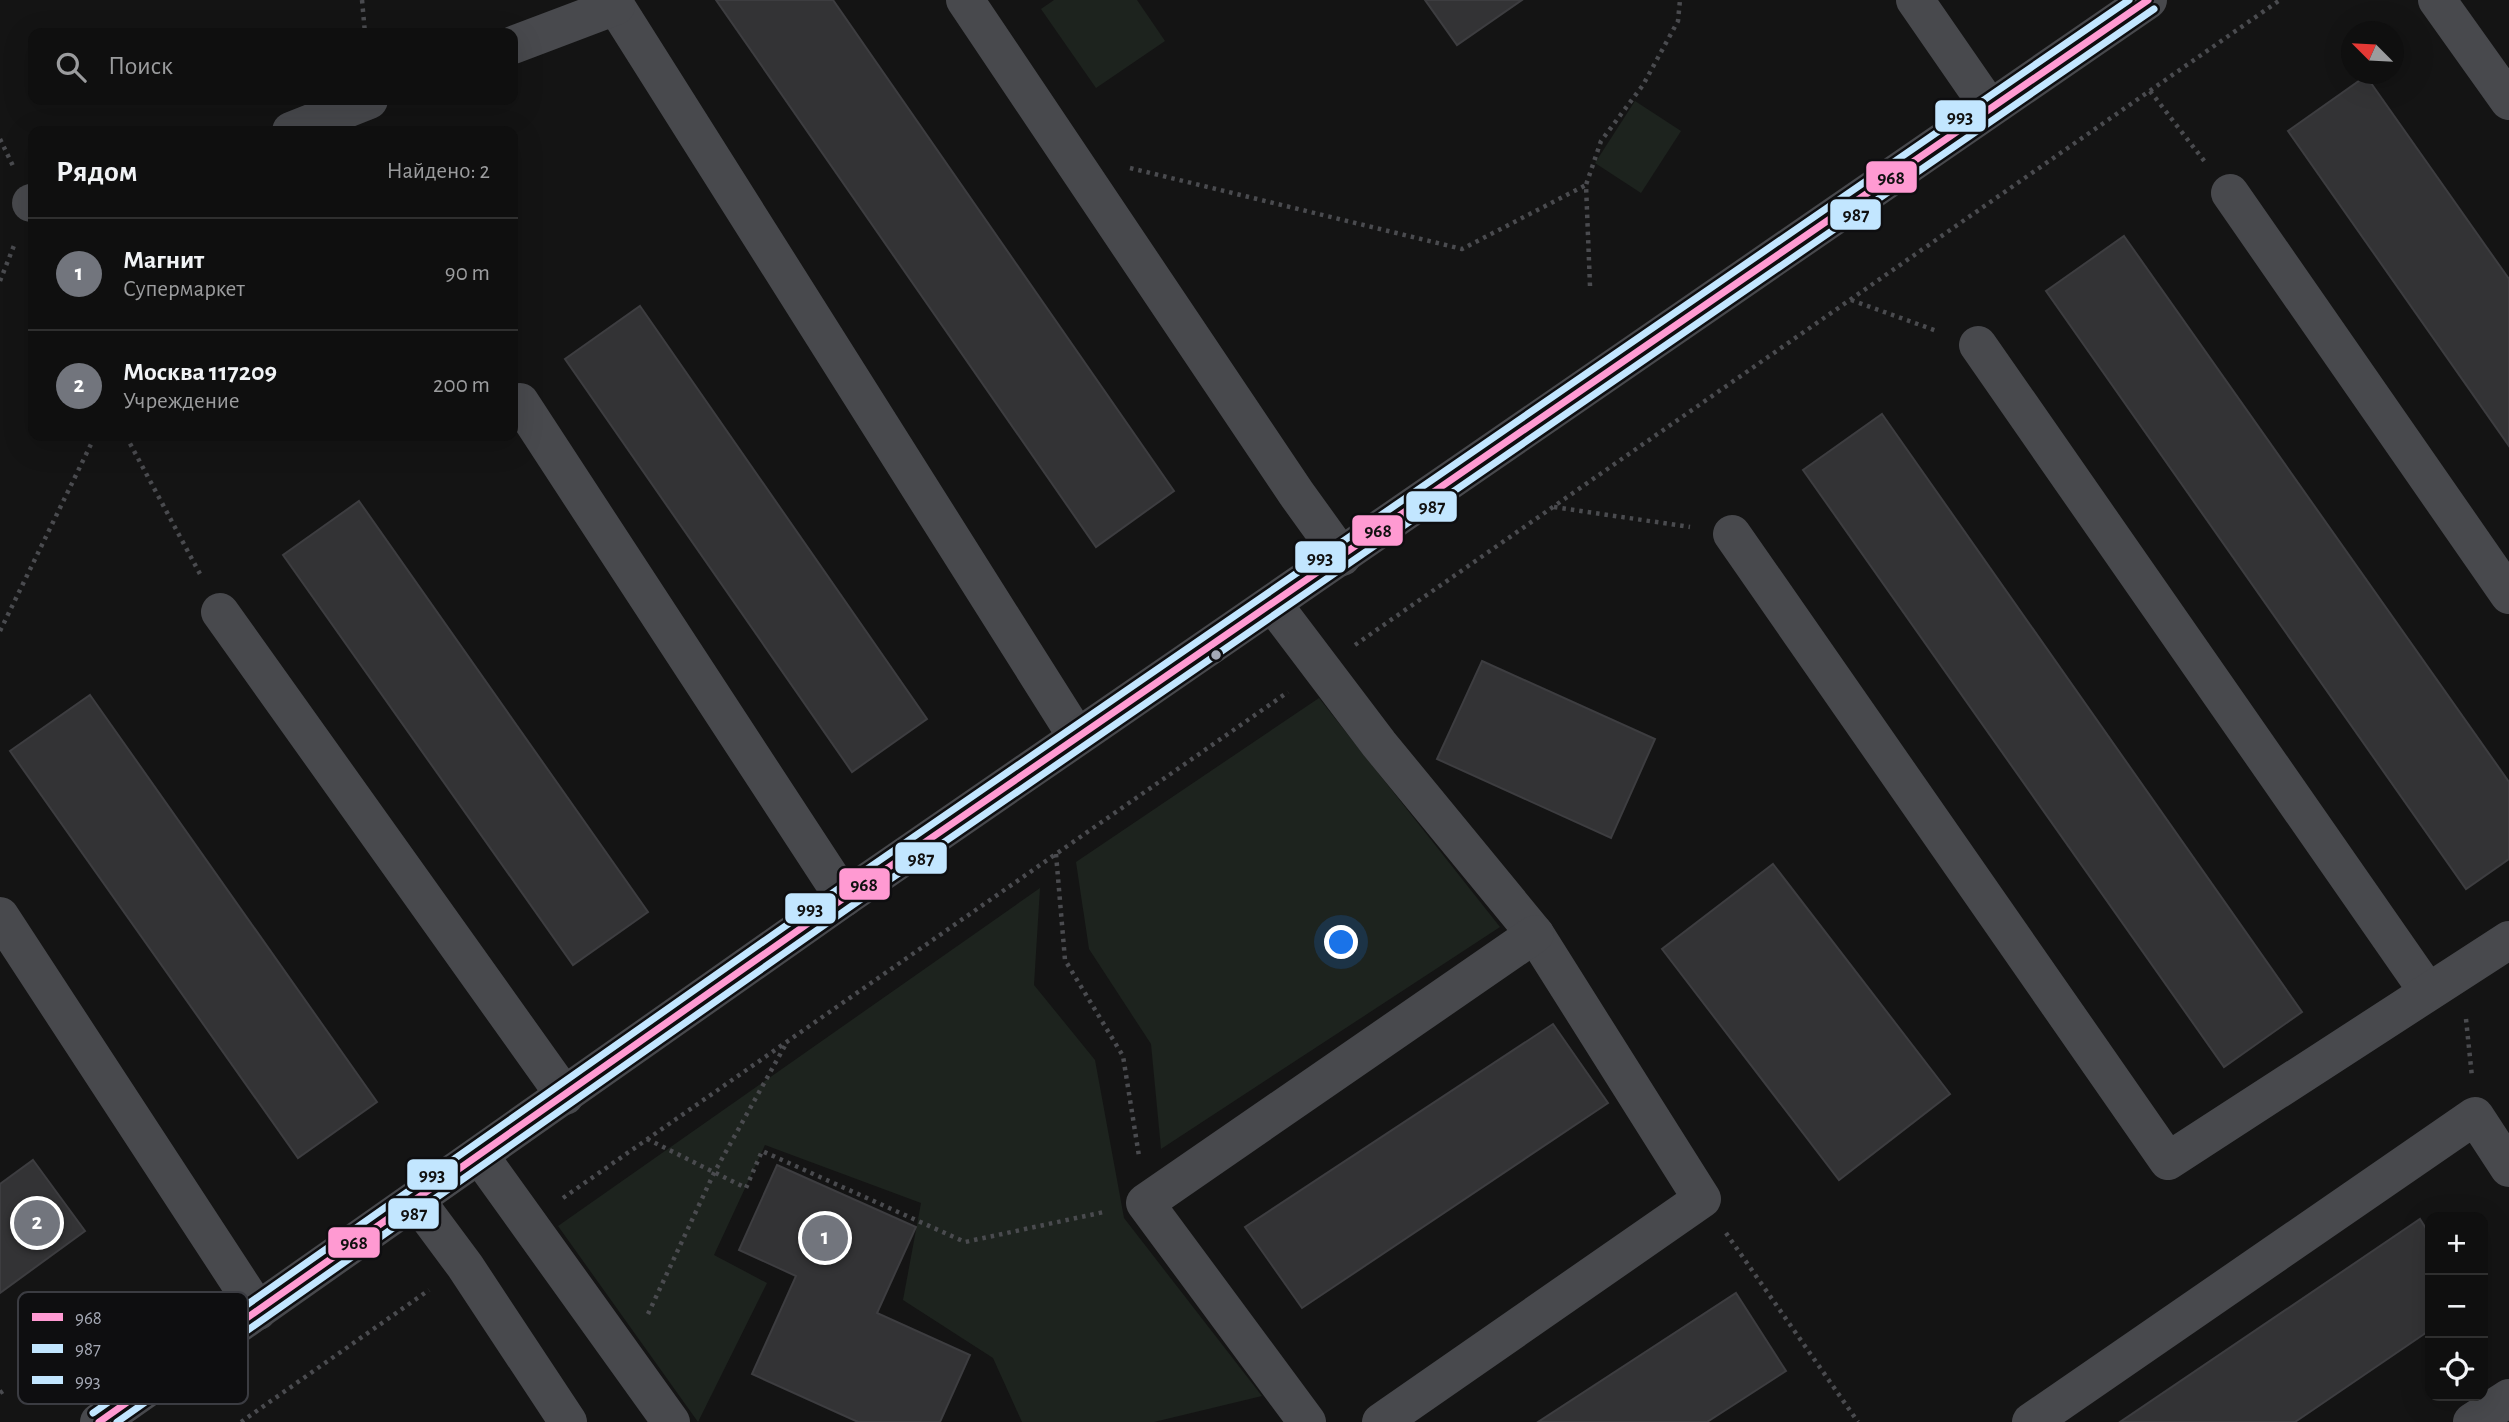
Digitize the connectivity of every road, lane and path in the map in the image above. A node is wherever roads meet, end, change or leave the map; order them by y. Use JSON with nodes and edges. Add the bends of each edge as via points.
{"nodes":[{"id":1,"x":362,"y":0,"type":"edge"},
{"id":2,"x":965,"y":0,"type":"edge"},
{"id":3,"x":1680,"y":0,"type":"edge"},
{"id":4,"x":1915,"y":0,"type":"edge"},
{"id":5,"x":2148,"y":0,"type":"edge"},
{"id":6,"x":2280,"y":0,"type":"edge"},
{"id":7,"x":2437,"y":0,"type":"edge"},
{"id":8,"x":614,"y":3,"type":"edge"},
{"id":9,"x":365,"y":28,"type":"edge"},
{"id":10,"x":518,"y":43,"type":"edge"},
{"id":11,"x":2150,"y":91,"type":"junction"},
{"id":12,"x":2509,"y":101,"type":"edge"},
{"id":13,"x":356,"y":105,"type":"edge"},
{"id":14,"x":1990,"y":107,"type":"junction"},
{"id":15,"x":304,"y":126,"type":"edge"},
{"id":16,"x":1069,"y":153,"type":"junction"},
{"id":17,"x":1586,"y":185,"type":"junction"},
{"id":18,"x":2230,"y":192,"type":"joint"},
{"id":19,"x":1590,"y":286,"type":"dead end"},
{"id":20,"x":1852,"y":300,"type":"junction"},
{"id":21,"x":1978,"y":345,"type":"joint"},
{"id":22,"x":520,"y":402,"type":"dead end"},
{"id":23,"x":93,"y":441,"type":"edge"},
{"id":24,"x":130,"y":441,"type":"edge"},
{"id":25,"x":1554,"y":507,"type":"junction"},
{"id":26,"x":1732,"y":534,"type":"joint"},
{"id":27,"x":1342,"y":557,"type":"junction"},
{"id":28,"x":2509,"y":595,"type":"edge"},
{"id":29,"x":1273,"y":604,"type":"junction"},
{"id":30,"x":220,"y":612,"type":"joint"},
{"id":31,"x":0,"y":631,"type":"edge"},
{"id":32,"x":1321,"y":669,"type":"junction"},
{"id":33,"x":1077,"y":737,"type":"junction"},
{"id":34,"x":1056,"y":853,"type":"junction"},
{"id":35,"x":844,"y":898,"type":"junction"},
{"id":36,"x":0,"y":916,"type":"edge"},
{"id":37,"x":1535,"y":934,"type":"junction"},
{"id":38,"x":2509,"y":940,"type":"edge"},
{"id":39,"x":2462,"y":970,"type":"junction"},
{"id":40,"x":2428,"y":992,"type":"junction"},
{"id":41,"x":788,"y":1041,"type":"junction"},
{"id":42,"x":565,"y":1096,"type":"junction"},
{"id":43,"x":2475,"y":1116,"type":"junction"},
{"id":44,"x":647,"y":1139,"type":"junction"},
{"id":45,"x":481,"y":1156,"type":"junction"},
{"id":46,"x":2509,"y":1168,"type":"edge"},
{"id":47,"x":714,"y":1173,"type":"junction"},
{"id":48,"x":1702,"y":1199,"type":"junction"},
{"id":49,"x":416,"y":1200,"type":"junction"},
{"id":50,"x":1146,"y":1203,"type":"junction"},
{"id":51,"x":528,"y":1222,"type":"junction"},
{"id":52,"x":465,"y":1266,"type":"junction"},
{"id":53,"x":246,"y":1292,"type":"edge"},
{"id":54,"x":248,"y":1296,"type":"edge"},
{"id":55,"x":258,"y":1311,"type":"junction"},
{"id":56,"x":248,"y":1318,"type":"edge"},
{"id":57,"x":627,"y":1360,"type":"junction"},
{"id":58,"x":2509,"y":1398,"type":"edge"},
{"id":59,"x":125,"y":1404,"type":"edge"},
{"id":60,"x":99,"y":1422,"type":"edge"},
{"id":61,"x":241,"y":1422,"type":"edge"},
{"id":62,"x":568,"y":1422,"type":"edge"},
{"id":63,"x":671,"y":1422,"type":"edge"},
{"id":64,"x":1307,"y":1422,"type":"edge"},
{"id":65,"x":1381,"y":1422,"type":"edge"},
{"id":66,"x":1858,"y":1422,"type":"edge"},
{"id":67,"x":2031,"y":1422,"type":"edge"},
{"id":68,"x":2472,"y":1422,"type":"edge"}],
"edges":[{"from":1,"to":9,"type":"path"},
{"from":2,"to":16,"type":"street"},
{"from":3,"to":17,"type":"path","via":[[1678,21],[1643,85],[1601,141]]},
{"from":4,"to":14,"type":"street"},
{"from":5,"to":14,"type":"street"},
{"from":6,"to":11,"type":"path"},
{"from":7,"to":12,"type":"street"},
{"from":8,"to":10,"type":"street"},
{"from":8,"to":33,"type":"street"},
{"from":11,"to":18,"type":"path"},
{"from":11,"to":20,"type":"path"},
{"from":13,"to":15,"type":"street"},
{"from":14,"to":27,"type":"street"},
{"from":16,"to":17,"type":"path","via":[[1462,249]]},
{"from":16,"to":27,"type":"street"},
{"from":17,"to":19,"type":"path"},
{"from":18,"to":28,"type":"street"},
{"from":20,"to":21,"type":"path"},
{"from":20,"to":25,"type":"path"},
{"from":21,"to":40,"type":"street"},
{"from":22,"to":35,"type":"street"},
{"from":23,"to":31,"type":"path"},
{"from":24,"to":30,"type":"path"},
{"from":25,"to":26,"type":"path"},
{"from":25,"to":32,"type":"path"},
{"from":26,"to":40,"type":"street","via":[[2168,1161]]},
{"from":27,"to":29,"type":"street"},
{"from":29,"to":32,"type":"street"},
{"from":29,"to":33,"type":"street"},
{"from":30,"to":42,"type":"street"},
{"from":32,"to":34,"type":"path"},
{"from":32,"to":37,"type":"street"},
{"from":33,"to":35,"type":"street"},
{"from":34,"to":41,"type":"path"},
{"from":34,"to":50,"type":"path","via":[[1065,960],[1124,1056]]},
{"from":35,"to":42,"type":"street"},
{"from":36,"to":53,"type":"street"},
{"from":37,"to":48,"type":"street"},
{"from":37,"to":50,"type":"street"},
{"from":38,"to":39,"type":"street"},
{"from":39,"to":40,"type":"street"},
{"from":39,"to":43,"type":"path"},
{"from":41,"to":44,"type":"path"},
{"from":41,"to":47,"type":"path"},
{"from":42,"to":45,"type":"street"},
{"from":43,"to":46,"type":"street"},
{"from":43,"to":67,"type":"street"},
{"from":44,"to":47,"type":"path"},
{"from":44,"to":51,"type":"path"},
{"from":45,"to":49,"type":"street"},
{"from":45,"to":51,"type":"street"},
{"from":47,"to":50,"type":"path","via":[[746,1188],[762,1151],[965,1242]]},
{"from":47,"to":57,"type":"path"},
{"from":48,"to":65,"type":"street"},
{"from":48,"to":66,"type":"path"},
{"from":49,"to":52,"type":"street"},
{"from":49,"to":55,"type":"street"},
{"from":50,"to":64,"type":"street"},
{"from":51,"to":57,"type":"street"},
{"from":52,"to":61,"type":"path"},
{"from":52,"to":62,"type":"street"},
{"from":54,"to":55,"type":"street"},
{"from":55,"to":56,"type":"street"},
{"from":57,"to":63,"type":"street"},
{"from":58,"to":68,"type":"street"},
{"from":59,"to":60,"type":"street"}]}
